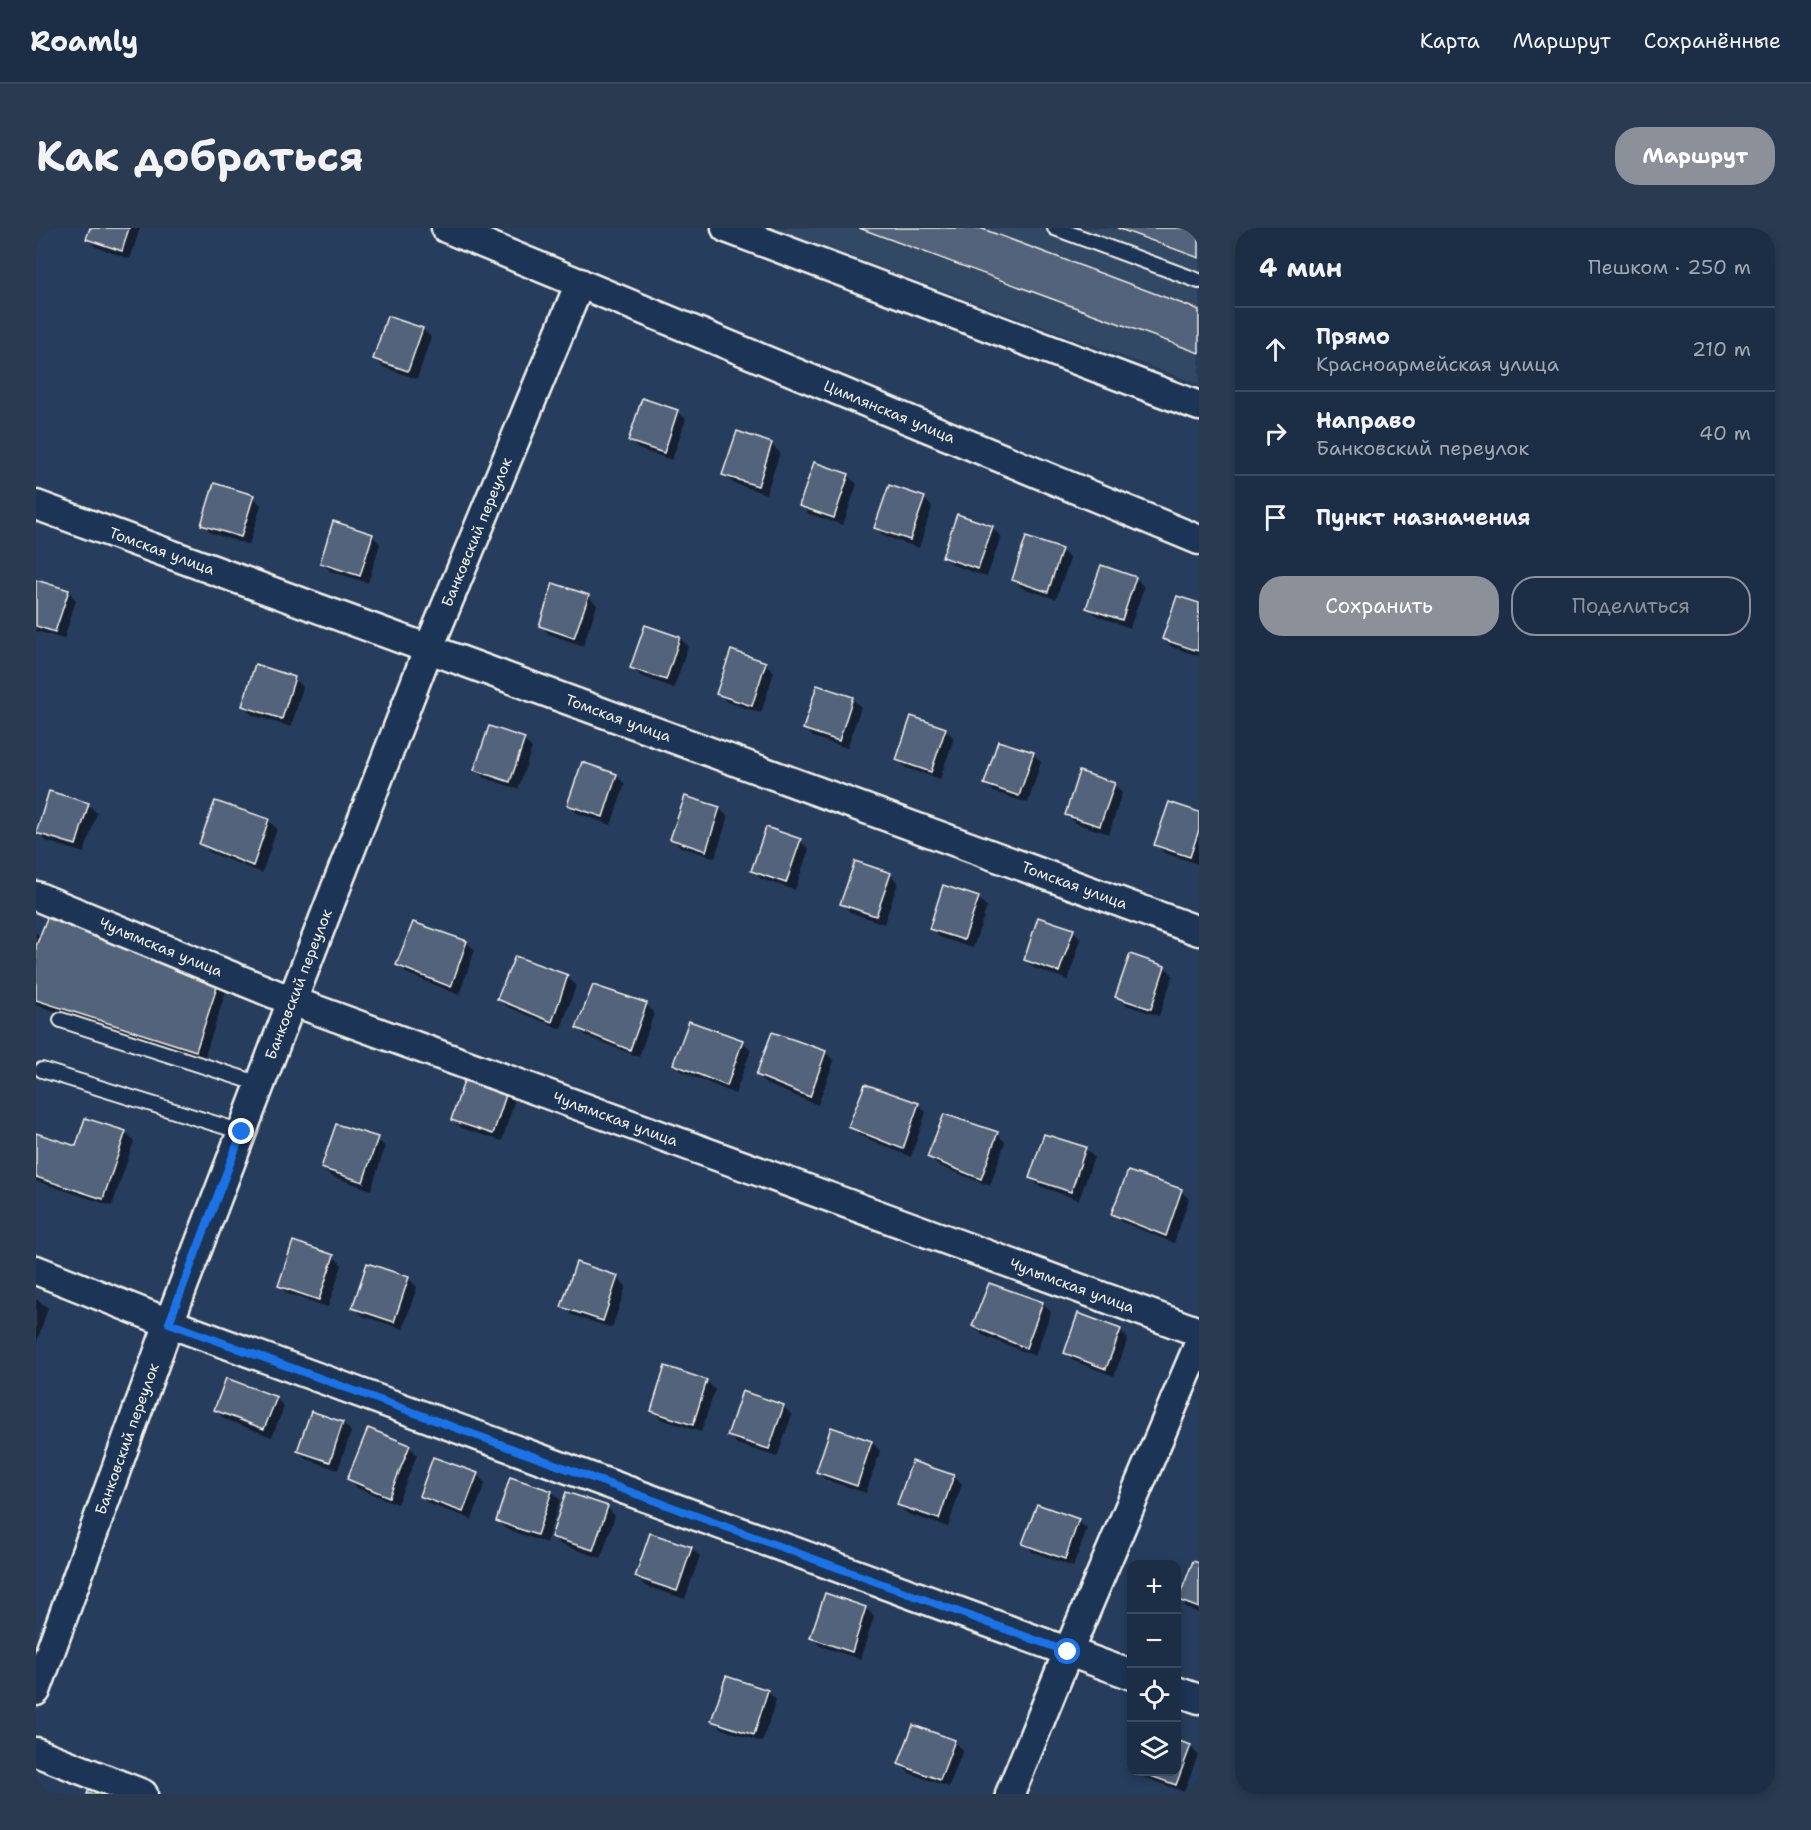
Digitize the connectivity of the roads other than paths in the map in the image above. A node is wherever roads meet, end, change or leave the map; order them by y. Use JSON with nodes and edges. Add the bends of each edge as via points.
{"nodes":[{"id":1,"x":446,"y":228,"type":"edge"},
{"id":2,"x":726,"y":228,"type":"edge"},
{"id":3,"x":1055,"y":228,"type":"edge"},
{"id":4,"x":1199,"y":281,"type":"edge"},
{"id":5,"x":580,"y":284,"type":"junction"},
{"id":6,"x":1199,"y":406,"type":"edge"},
{"id":7,"x":36,"y":505,"type":"edge"},
{"id":8,"x":1199,"y":540,"type":"edge"},
{"id":9,"x":428,"y":650,"type":"junction"},
{"id":10,"x":36,"y":896,"type":"edge"},
{"id":11,"x":1199,"y":931,"type":"edge"},
{"id":12,"x":292,"y":1001,"type":"junction"},
{"id":13,"x":60,"y":1020,"type":"dead end"},
{"id":14,"x":42,"y":1070,"type":"dead end"},
{"id":15,"x":260,"y":1084,"type":"junction"},
{"id":16,"x":242,"y":1132,"type":"junction"},
{"id":17,"x":36,"y":1270,"type":"edge"},
{"id":18,"x":169,"y":1323,"type":"junction"},
{"id":19,"x":1199,"y":1332,"type":"edge"},
{"id":20,"x":1199,"y":1344,"type":"edge"},
{"id":21,"x":1068,"y":1652,"type":"junction"},
{"id":22,"x":1127,"y":1674,"type":"edge"},
{"id":23,"x":36,"y":1691,"type":"edge"},
{"id":24,"x":1181,"y":1693,"type":"edge"},
{"id":25,"x":1199,"y":1699,"type":"edge"},
{"id":26,"x":36,"y":1752,"type":"edge"},
{"id":27,"x":142,"y":1794,"type":"edge"},
{"id":28,"x":1010,"y":1794,"type":"edge"}],
"edges":[{"from":1,"to":5,"type":"street","name":"Цимлянская улица"},
{"from":2,"to":6,"type":"street"},
{"from":3,"to":4,"type":"lane"},
{"from":5,"to":8,"type":"street","name":"Цимлянская улица"},
{"from":5,"to":9,"type":"street","name":"Банковский переулок"},
{"from":7,"to":9,"type":"street","name":"Томская улица"},
{"from":9,"to":11,"type":"street","name":"Томская улица"},
{"from":9,"to":12,"type":"street","name":"Банковский переулок"},
{"from":10,"to":12,"type":"street","name":"Чулымская улица"},
{"from":12,"to":15,"type":"street","name":"Банковский переулок"},
{"from":12,"to":19,"type":"street","name":"Чулымская улица"},
{"from":13,"to":15,"type":"lane"},
{"from":14,"to":16,"type":"lane"},
{"from":15,"to":16,"type":"street","name":"Банковский переулок"},
{"from":16,"to":18,"type":"street","name":"Банковский переулок"},
{"from":17,"to":18,"type":"street"},
{"from":18,"to":21,"type":"street"},
{"from":18,"to":23,"type":"street","name":"Банковский переулок"},
{"from":20,"to":21,"type":"street"},
{"from":21,"to":22,"type":"street"},
{"from":21,"to":28,"type":"street"},
{"from":24,"to":25,"type":"street"},
{"from":26,"to":27,"type":"street"}]}
